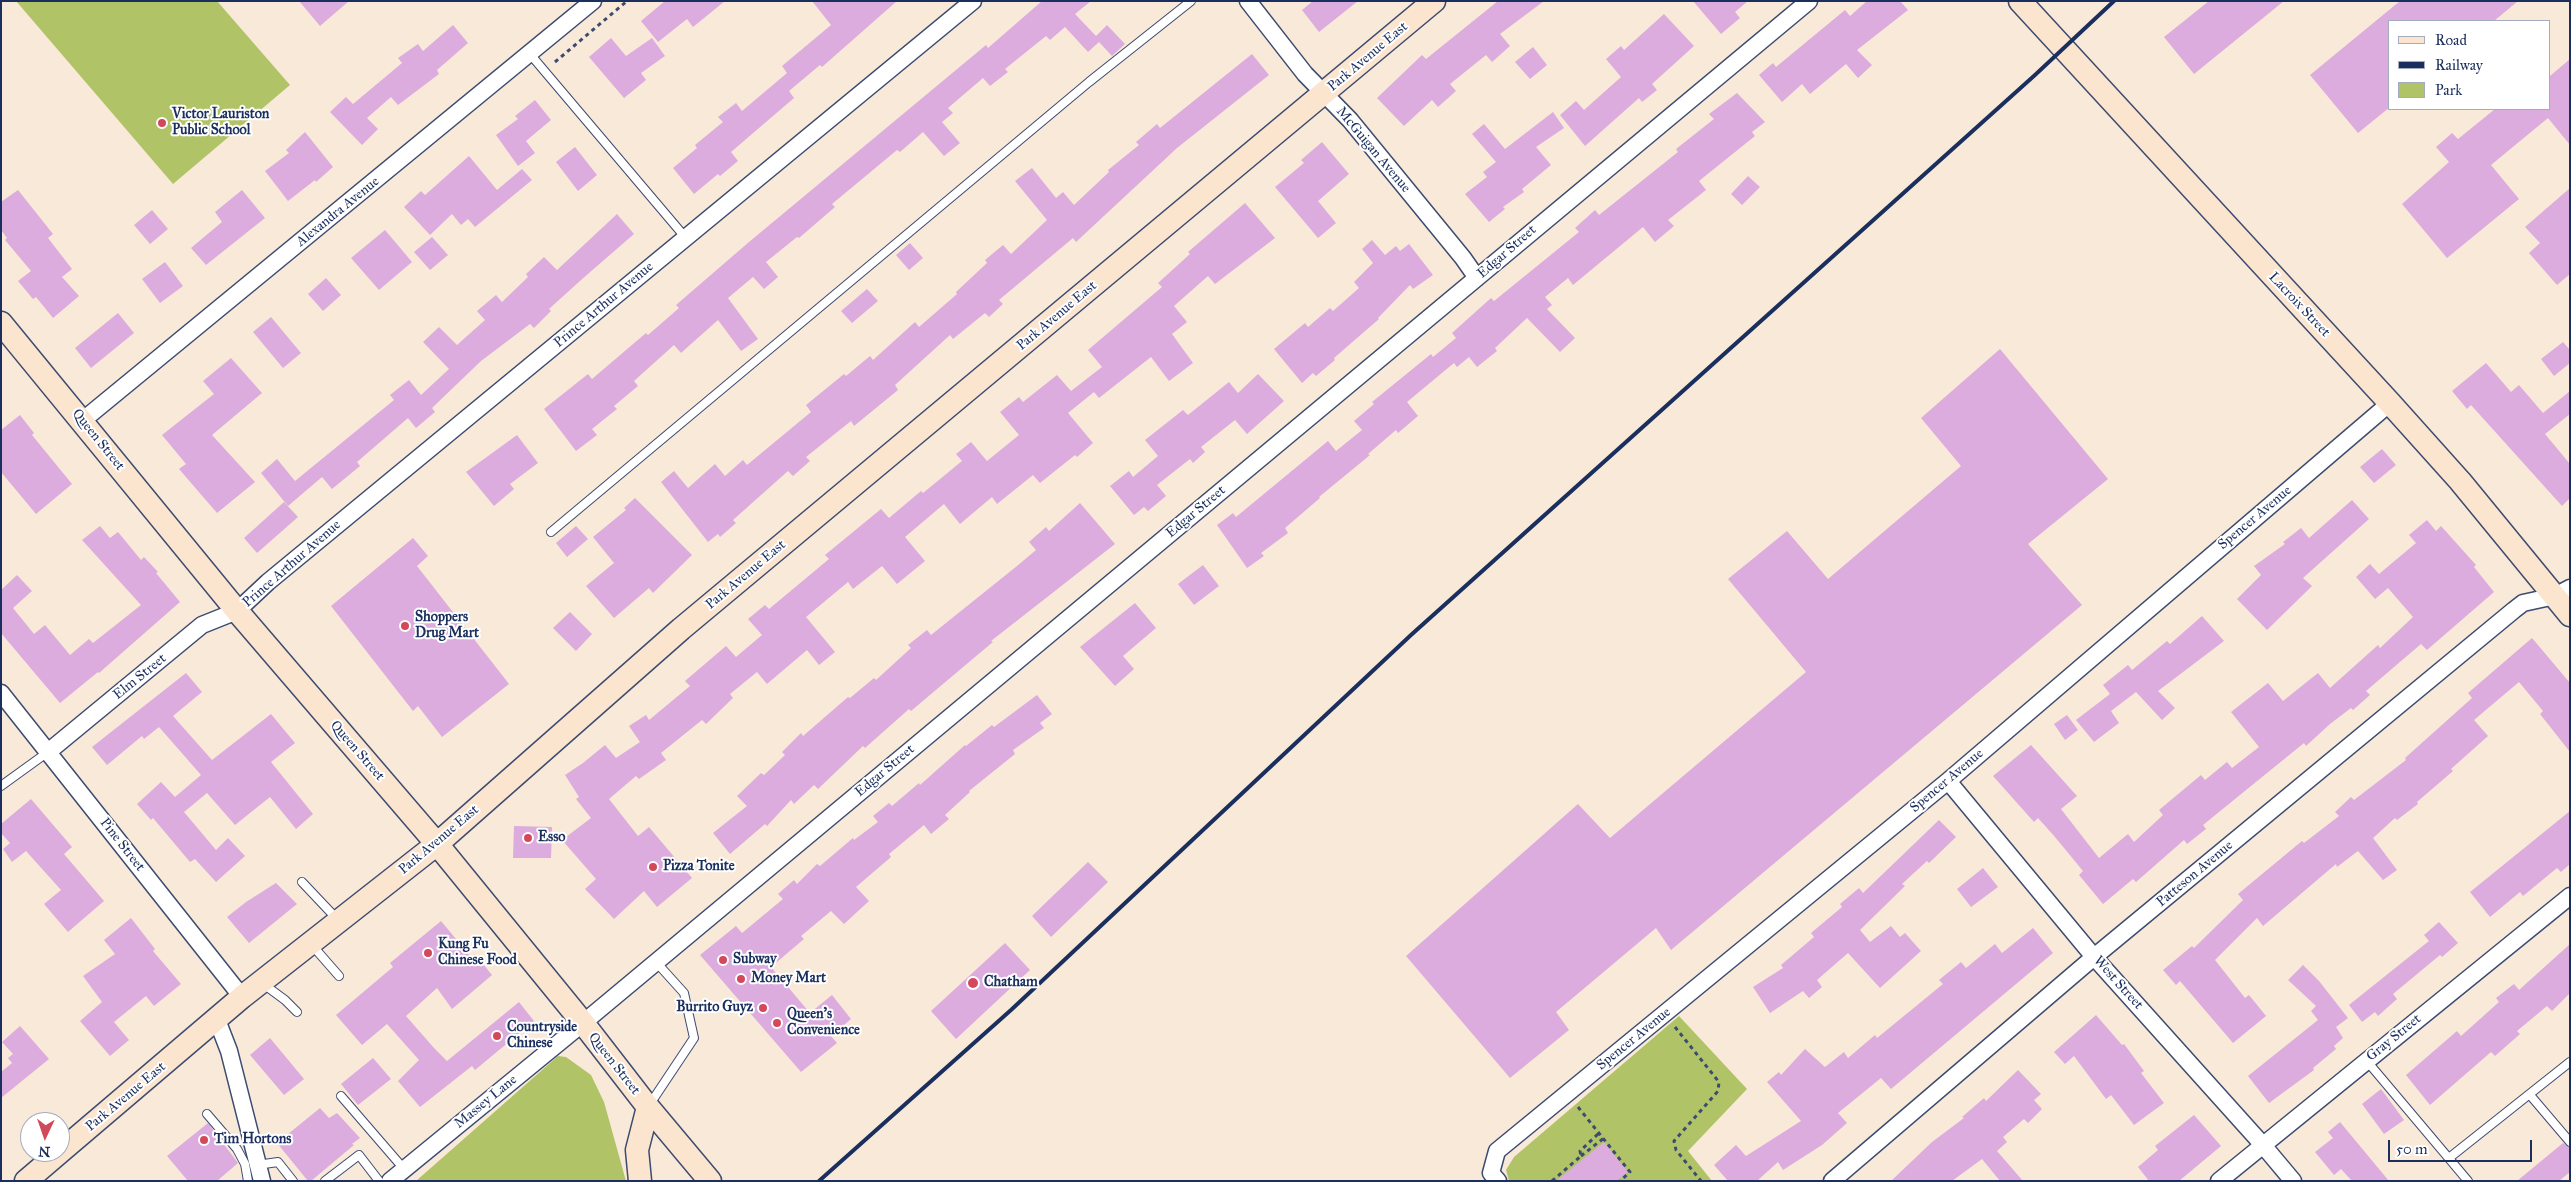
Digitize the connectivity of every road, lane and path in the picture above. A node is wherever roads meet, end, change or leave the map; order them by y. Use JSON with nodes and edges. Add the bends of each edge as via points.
{"nodes":[{"id":1,"x":593,"y":1,"type":"edge"},
{"id":2,"x":627,"y":1,"type":"edge"},
{"id":3,"x":973,"y":1,"type":"edge"},
{"id":4,"x":1191,"y":1,"type":"edge"},
{"id":5,"x":1248,"y":1,"type":"edge"},
{"id":6,"x":1434,"y":1,"type":"edge"},
{"id":7,"x":1809,"y":1,"type":"edge"},
{"id":8,"x":2020,"y":1,"type":"edge"},
{"id":9,"x":530,"y":54,"type":"junction"},
{"id":10,"x":555,"y":62,"type":"dead end"},
{"id":11,"x":1325,"y":93,"type":"junction"},
{"id":12,"x":685,"y":237,"type":"junction"},
{"id":13,"x":1477,"y":278,"type":"junction"},
{"id":14,"x":1,"y":323,"type":"edge"},
{"id":15,"x":2390,"y":403,"type":"junction"},
{"id":16,"x":82,"y":421,"type":"junction"},
{"id":17,"x":551,"y":532,"type":"dead end"},
{"id":18,"x":2562,"y":592,"type":"edge"},
{"id":19,"x":237,"y":611,"type":"junction"},
{"id":20,"x":2570,"y":615,"type":"edge"},
{"id":21,"x":1,"y":693,"type":"edge"},
{"id":22,"x":48,"y":752,"type":"junction"},
{"id":23,"x":1948,"y":780,"type":"junction"},
{"id":24,"x":1,"y":786,"type":"edge"},
{"id":25,"x":437,"y":844,"type":"junction"},
{"id":26,"x":302,"y":882,"type":"dead end"},
{"id":27,"x":2570,"y":896,"type":"edge"},
{"id":28,"x":338,"y":920,"type":"junction"},
{"id":29,"x":310,"y":943,"type":"junction"},
{"id":30,"x":2094,"y":957,"type":"junction"},
{"id":31,"x":656,"y":962,"type":"junction"},
{"id":32,"x":339,"y":976,"type":"dead end"},
{"id":33,"x":261,"y":982,"type":"junction"},
{"id":34,"x":242,"y":997,"type":"junction"},
{"id":35,"x":297,"y":1012,"type":"dead end"},
{"id":36,"x":217,"y":1020,"type":"junction"},
{"id":37,"x":583,"y":1023,"type":"junction"},
{"id":38,"x":1673,"y":1024,"type":"dead end"},
{"id":39,"x":2366,"y":1060,"type":"junction"},
{"id":40,"x":2570,"y":1062,"type":"edge"},
{"id":41,"x":2530,"y":1095,"type":"junction"},
{"id":42,"x":341,"y":1096,"type":"dead end"},
{"id":43,"x":1576,"y":1105,"type":"dead end"},
{"id":44,"x":648,"y":1108,"type":"junction"},
{"id":45,"x":207,"y":1114,"type":"dead end"},
{"id":46,"x":1600,"y":1133,"type":"junction"},
{"id":47,"x":1604,"y":1138,"type":"junction"},
{"id":48,"x":2570,"y":1142,"type":"edge"},
{"id":49,"x":70,"y":1144,"type":"edge"},
{"id":50,"x":2262,"y":1144,"type":"junction"},
{"id":51,"x":1581,"y":1156,"type":"junction"},
{"id":52,"x":2449,"y":1158,"type":"junction"},
{"id":53,"x":48,"y":1162,"type":"edge"},
{"id":54,"x":257,"y":1165,"type":"junction"},
{"id":55,"x":404,"y":1168,"type":"junction"},
{"id":56,"x":26,"y":1181,"type":"edge"},
{"id":57,"x":248,"y":1181,"type":"edge"},
{"id":58,"x":262,"y":1181,"type":"edge"},
{"id":59,"x":293,"y":1181,"type":"edge"},
{"id":60,"x":325,"y":1181,"type":"edge"},
{"id":61,"x":379,"y":1181,"type":"edge"},
{"id":62,"x":390,"y":1181,"type":"edge"},
{"id":63,"x":640,"y":1181,"type":"edge"},
{"id":64,"x":710,"y":1181,"type":"edge"},
{"id":65,"x":1498,"y":1181,"type":"edge"},
{"id":66,"x":1552,"y":1181,"type":"edge"},
{"id":67,"x":1620,"y":1181,"type":"edge"},
{"id":68,"x":1701,"y":1181,"type":"edge"},
{"id":69,"x":1832,"y":1181,"type":"edge"},
{"id":70,"x":2219,"y":1181,"type":"edge"},
{"id":71,"x":2293,"y":1181,"type":"edge"},
{"id":72,"x":2468,"y":1181,"type":"edge"}],
"edges":[{"from":1,"to":9,"type":"street","name":"Alexandra Avenue"},
{"from":2,"to":10,"type":"path"},
{"from":3,"to":12,"type":"street","name":"Prince Arthur Avenue"},
{"from":4,"to":17,"type":"lane","via":[[1089,82]]},
{"from":5,"to":11,"type":"street","name":"McGuigan Avenue","via":[[1305,74]]},
{"from":6,"to":11,"type":"main road","name":"Park Avenue East"},
{"from":7,"to":13,"type":"street","name":"Edgar Street"},
{"from":8,"to":15,"type":"main road","name":"Lacroix Street"},
{"from":9,"to":12,"type":"lane"},
{"from":9,"to":16,"type":"street","name":"Alexandra Avenue"},
{"from":11,"to":13,"type":"street","name":"McGuigan Avenue"},
{"from":11,"to":25,"type":"main road","name":"Park Avenue East","via":[[681,629]]},
{"from":12,"to":19,"type":"street","name":"Prince Arthur Avenue"},
{"from":13,"to":31,"type":"street","name":"Edgar Street"},
{"from":14,"to":16,"type":"main road","name":"Queen Street"},
{"from":15,"to":18,"type":"main road","name":"Lacroix Street"},
{"from":15,"to":23,"type":"street","name":"Spencer Avenue"},
{"from":16,"to":19,"type":"main road","name":"Queen Street"},
{"from":18,"to":20,"type":"main road","name":"Lacroix Street"},
{"from":18,"to":30,"type":"street","name":"Patteson Avenue","via":[[2523,603]]},
{"from":19,"to":22,"type":"street","name":"Elm Street","via":[[206,623]]},
{"from":19,"to":25,"type":"main road","name":"Queen Street"},
{"from":21,"to":22,"type":"street","name":"Pine Street"},
{"from":22,"to":24,"type":"lane"},
{"from":22,"to":34,"type":"street","name":"Pine Street"},
{"from":23,"to":30,"type":"street","name":"West Street"},
{"from":23,"to":65,"type":"street","name":"Spencer Avenue","via":[[1497,1151],[1492,1172]]},
{"from":25,"to":28,"type":"main road","name":"Park Avenue East"},
{"from":25,"to":37,"type":"main road","name":"Queen Street"},
{"from":26,"to":28,"type":"lane"},
{"from":27,"to":39,"type":"street","name":"Gray Street"},
{"from":28,"to":29,"type":"main road","name":"Park Avenue East"},
{"from":29,"to":32,"type":"lane"},
{"from":29,"to":33,"type":"main road","name":"Park Avenue East"},
{"from":30,"to":50,"type":"street","name":"West Street"},
{"from":30,"to":69,"type":"street","name":"Patteson Avenue"},
{"from":31,"to":37,"type":"street","name":"Edgar Street"},
{"from":31,"to":44,"type":"lane","via":[[684,993],[694,1038]]},
{"from":33,"to":34,"type":"main road","name":"Park Avenue East"},
{"from":33,"to":35,"type":"lane"},
{"from":34,"to":36,"type":"main road","name":"Park Avenue East"},
{"from":36,"to":49,"type":"main road","name":"Park Avenue East"},
{"from":36,"to":54,"type":"street","via":[[229,1052]]},
{"from":37,"to":44,"type":"main road","name":"Queen Street"},
{"from":37,"to":55,"type":"street","name":"Massey Lane"},
{"from":38,"to":68,"type":"path","via":[[1719,1082],[1718,1091],[1674,1141],[1676,1150]]},
{"from":39,"to":50,"type":"street","name":"Gray Street"},
{"from":39,"to":52,"type":"lane"},
{"from":40,"to":41,"type":"lane"},
{"from":41,"to":48,"type":"lane"},
{"from":41,"to":52,"type":"lane"},
{"from":42,"to":55,"type":"lane"},
{"from":43,"to":46,"type":"path"},
{"from":44,"to":63,"type":"main road","via":[[636,1150]]},
{"from":44,"to":64,"type":"main road","name":"Queen Street"},
{"from":45,"to":57,"type":"lane","via":[[237,1149],[245,1164]]},
{"from":46,"to":47,"type":"path"},
{"from":46,"to":51,"type":"path","via":[[1580,1152]]},
{"from":47,"to":51,"type":"path"},
{"from":47,"to":67,"type":"path","via":[[1630,1172]]},
{"from":50,"to":70,"type":"street","name":"Gray Street"},
{"from":50,"to":71,"type":"street","name":"West Street"},
{"from":51,"to":66,"type":"path"},
{"from":52,"to":72,"type":"lane"},
{"from":53,"to":56,"type":"main road","name":"Park Avenue East"},
{"from":54,"to":58,"type":"street"},
{"from":54,"to":59,"type":"lane","via":[[278,1162]]},
{"from":55,"to":62,"type":"street","name":"Massey Lane"},
{"from":60,"to":61,"type":"lane","via":[[359,1155]]}]}
